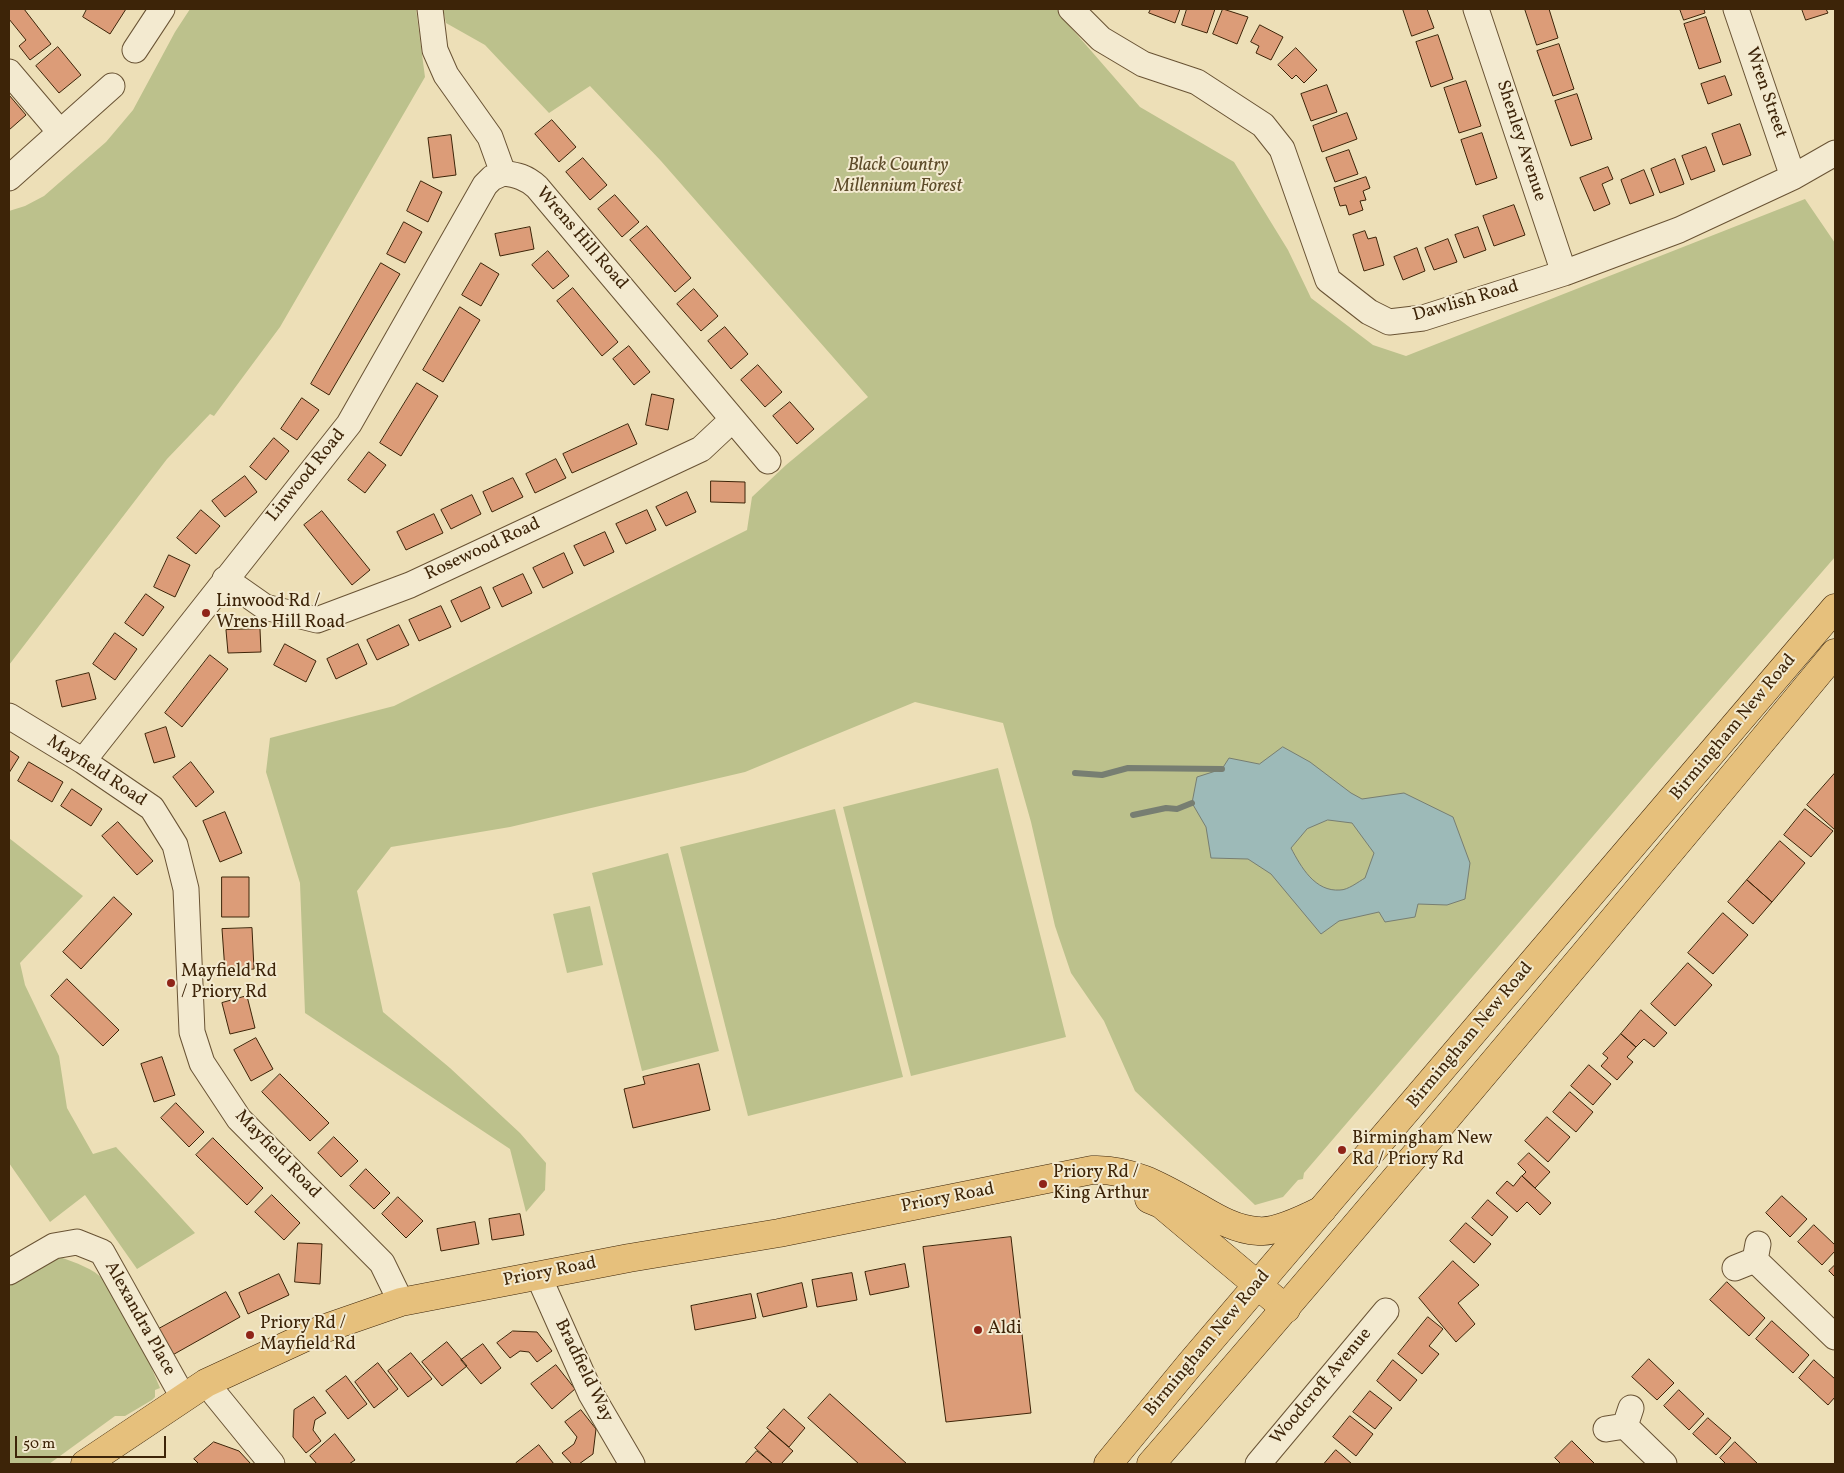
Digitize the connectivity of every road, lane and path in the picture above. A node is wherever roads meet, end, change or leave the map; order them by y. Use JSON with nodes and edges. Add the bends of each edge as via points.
{"nodes":[{"id":1,"x":162,"y":9,"type":"edge"},
{"id":2,"x":430,"y":9,"type":"edge"},
{"id":3,"x":1071,"y":9,"type":"edge"},
{"id":4,"x":1476,"y":9,"type":"edge"},
{"id":5,"x":1736,"y":9,"type":"edge"},
{"id":6,"x":135,"y":50,"type":"dead end"},
{"id":7,"x":9,"y":72,"type":"edge"},
{"id":8,"x":112,"y":86,"type":"dead end"},
{"id":9,"x":60,"y":132,"type":"junction"},
{"id":10,"x":1835,"y":153,"type":"edge"},
{"id":11,"x":502,"y":173,"type":"junction"},
{"id":12,"x":1793,"y":177,"type":"junction"},
{"id":13,"x":9,"y":178,"type":"edge"},
{"id":14,"x":1564,"y":273,"type":"junction"},
{"id":15,"x":732,"y":420,"type":"junction"},
{"id":16,"x":768,"y":461,"type":"dead end"},
{"id":17,"x":226,"y":579,"type":"junction"},
{"id":18,"x":1835,"y":608,"type":"edge"},
{"id":19,"x":1835,"y":654,"type":"edge"},
{"id":20,"x":9,"y":716,"type":"edge"},
{"id":21,"x":82,"y":761,"type":"junction"},
{"id":22,"x":1050,"y":1179,"type":"junction"},
{"id":23,"x":1322,"y":1210,"type":"junction"},
{"id":24,"x":1749,"y":1257,"type":"dead end"},
{"id":25,"x":9,"y":1272,"type":"edge"},
{"id":26,"x":538,"y":1275,"type":"junction"},
{"id":27,"x":1259,"y":1285,"type":"junction"},
{"id":28,"x":401,"y":1302,"type":"junction"},
{"id":29,"x":1286,"y":1308,"type":"junction"},
{"id":30,"x":1386,"y":1310,"type":"dead end"},
{"id":31,"x":1835,"y":1337,"type":"edge"},
{"id":32,"x":206,"y":1383,"type":"junction"},
{"id":33,"x":183,"y":1397,"type":"junction"},
{"id":34,"x":1621,"y":1421,"type":"dead end"},
{"id":35,"x":621,"y":1462,"type":"edge"},
{"id":36,"x":85,"y":1464,"type":"edge"},
{"id":37,"x":272,"y":1464,"type":"edge"},
{"id":38,"x":1108,"y":1464,"type":"edge"},
{"id":39,"x":1151,"y":1464,"type":"edge"},
{"id":40,"x":1258,"y":1464,"type":"edge"},
{"id":41,"x":1664,"y":1464,"type":"edge"}],
"edges":[{"from":1,"to":6,"type":"street"},
{"from":2,"to":11,"type":"street","via":[[435,50],[446,75],[490,137]]},
{"from":3,"to":14,"type":"street","name":"Dawlish Road","via":[[1100,39],[1144,64],[1197,82],[1263,125],[1282,149],[1328,280],[1368,312],[1389,322],[1423,318]]},
{"from":4,"to":14,"type":"street","name":"Shenley Avenue"},
{"from":5,"to":12,"type":"street","name":"Wren Street"},
{"from":7,"to":9,"type":"street"},
{"from":8,"to":9,"type":"street"},
{"from":9,"to":13,"type":"street"},
{"from":10,"to":12,"type":"street","name":"Dawlish Road"},
{"from":11,"to":15,"type":"street","name":"Wrens Hill Road","via":[[518,175],[537,187]]},
{"from":11,"to":17,"type":"street","name":"Linwood Road","via":[[485,185],[349,424]]},
{"from":12,"to":14,"type":"street","name":"Dawlish Road","via":[[1679,230]]},
{"from":15,"to":16,"type":"street","name":"Wrens Hill Road"},
{"from":15,"to":17,"type":"street","name":"Rosewood Road","via":[[700,449],[410,585],[317,620],[265,607]]},
{"from":17,"to":21,"type":"street","name":"Linwood Road"},
{"from":18,"to":23,"type":"main road","name":"Birmingham New Road"},
{"from":19,"to":29,"type":"main road","name":"Birmingham New Road"},
{"from":20,"to":21,"type":"street","name":"Mayfield Road"},
{"from":21,"to":28,"type":"street","name":"Mayfield Road","via":[[152,808],[175,845],[186,889],[192,1032],[202,1064],[239,1119],[382,1263]]},
{"from":22,"to":23,"type":"main road","name":"Priory Road","via":[[1107,1169],[1134,1175],[1225,1223],[1258,1232],[1292,1224]]},
{"from":22,"to":26,"type":"main road","name":"Priory Road","via":[[779,1233]]},
{"from":22,"to":27,"type":"main road","name":"Priory Road","via":[[1120,1187],[1161,1204]]},
{"from":23,"to":27,"type":"main road","name":"Birmingham New Road"},
{"from":24,"to":31,"type":"street"},
{"from":25,"to":33,"type":"street","name":"Alexandra Place","via":[[54,1246],[77,1242],[102,1252]]},
{"from":26,"to":28,"type":"main road","name":"Priory Road"},
{"from":26,"to":35,"type":"street","name":"Bradfield Way"},
{"from":27,"to":29,"type":"main road","name":"Priory Road"},
{"from":27,"to":38,"type":"main road","name":"Birmingham New Road"},
{"from":28,"to":32,"type":"main road","name":"Priory Road","via":[[323,1329]]},
{"from":29,"to":39,"type":"main road","name":"Birmingham New Road"},
{"from":30,"to":40,"type":"street","name":"Woodcroft Avenue"},
{"from":32,"to":33,"type":"main road","name":"Priory Road"},
{"from":32,"to":37,"type":"street"},
{"from":33,"to":36,"type":"main road","name":"Priory Road"},
{"from":34,"to":41,"type":"street"}]}
